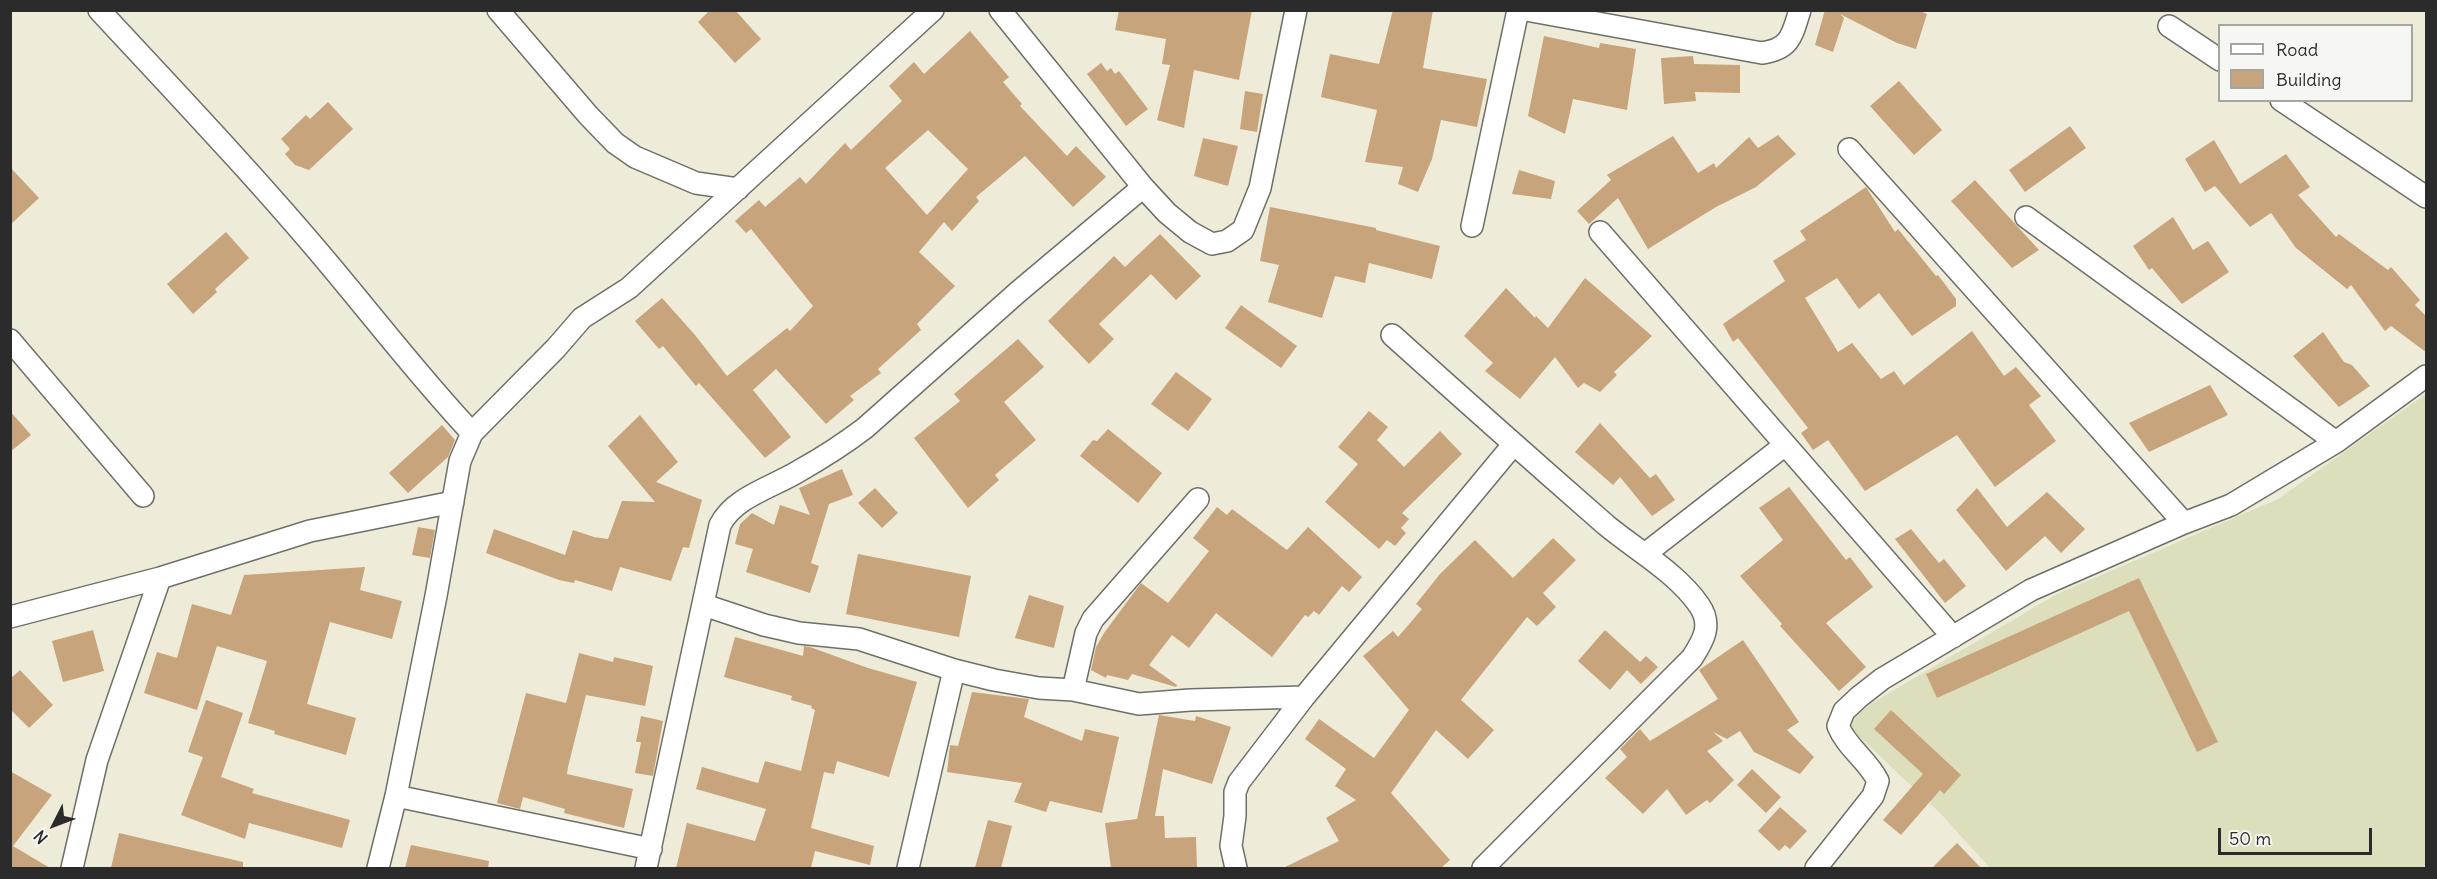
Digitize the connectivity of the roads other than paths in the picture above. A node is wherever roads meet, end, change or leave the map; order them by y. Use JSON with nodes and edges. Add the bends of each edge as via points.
{"nodes":[{"id":1,"x":99,"y":10,"type":"edge"},
{"id":2,"x":498,"y":10,"type":"edge"},
{"id":3,"x":1000,"y":10,"type":"edge"},
{"id":4,"x":1296,"y":10,"type":"edge"},
{"id":5,"x":1518,"y":10,"type":"edge"},
{"id":6,"x":1526,"y":10,"type":"edge"},
{"id":7,"x":1800,"y":10,"type":"edge"},
{"id":8,"x":928,"y":12,"type":"edge"},
{"id":9,"x":2169,"y":26,"type":"dead end"},
{"id":10,"x":2218,"y":59,"type":"edge"},
{"id":11,"x":2284,"y":102,"type":"edge"},
{"id":12,"x":1850,"y":148,"type":"dead end"},
{"id":13,"x":1143,"y":187,"type":"junction"},
{"id":14,"x":738,"y":189,"type":"junction"},
{"id":15,"x":2427,"y":197,"type":"edge"},
{"id":16,"x":2026,"y":217,"type":"dead end"},
{"id":17,"x":1472,"y":226,"type":"dead end"},
{"id":18,"x":1600,"y":232,"type":"dead end"},
{"id":19,"x":1392,"y":335,"type":"dead end"},
{"id":20,"x":10,"y":340,"type":"edge"},
{"id":21,"x":2427,"y":376,"type":"edge"},
{"id":22,"x":472,"y":433,"type":"junction"},
{"id":23,"x":2336,"y":442,"type":"junction"},
{"id":24,"x":1514,"y":445,"type":"junction"},
{"id":25,"x":1785,"y":445,"type":"junction"},
{"id":26,"x":143,"y":496,"type":"dead end"},
{"id":27,"x":1198,"y":498,"type":"dead end"},
{"id":28,"x":453,"y":502,"type":"junction"},
{"id":29,"x":2184,"y":523,"type":"junction"},
{"id":30,"x":1646,"y":554,"type":"junction"},
{"id":31,"x":160,"y":578,"type":"junction"},
{"id":32,"x":704,"y":604,"type":"junction"},
{"id":33,"x":10,"y":617,"type":"edge"},
{"id":34,"x":1953,"y":637,"type":"junction"},
{"id":35,"x":954,"y":670,"type":"junction"},
{"id":36,"x":1073,"y":690,"type":"junction"},
{"id":37,"x":1304,"y":698,"type":"junction"},
{"id":38,"x":396,"y":796,"type":"junction"},
{"id":39,"x":649,"y":859,"type":"edge"},
{"id":40,"x":72,"y":868,"type":"edge"},
{"id":41,"x":378,"y":868,"type":"edge"},
{"id":42,"x":908,"y":868,"type":"edge"},
{"id":43,"x":1236,"y":868,"type":"edge"},
{"id":44,"x":1483,"y":868,"type":"edge"},
{"id":45,"x":1816,"y":868,"type":"edge"}],
"edges":[{"from":1,"to":22,"type":"street","via":[[233,154]]},
{"from":2,"to":14,"type":"street","via":[[615,143],[635,157],[696,183]]},
{"from":3,"to":13,"type":"street"},
{"from":4,"to":13,"type":"street","via":[[1260,188],[1243,230],[1227,241],[1212,244],[1167,213]]},
{"from":5,"to":17,"type":"street"},
{"from":6,"to":7,"type":"street","via":[[1762,53],[1784,46],[1791,38]]},
{"from":8,"to":14,"type":"street"},
{"from":9,"to":10,"type":"street"},
{"from":11,"to":15,"type":"street"},
{"from":12,"to":29,"type":"street"},
{"from":13,"to":32,"type":"street","via":[[865,428],[725,516]]},
{"from":14,"to":22,"type":"street","via":[[629,288],[582,318]]},
{"from":16,"to":23,"type":"street"},
{"from":18,"to":25,"type":"street"},
{"from":19,"to":24,"type":"street"},
{"from":20,"to":26,"type":"street"},
{"from":21,"to":23,"type":"street"},
{"from":22,"to":28,"type":"street","via":[[460,461]]},
{"from":23,"to":29,"type":"street","via":[[2231,505]]},
{"from":24,"to":30,"type":"street","via":[[1622,539]]},
{"from":24,"to":37,"type":"street"},
{"from":25,"to":30,"type":"street"},
{"from":25,"to":34,"type":"street"},
{"from":27,"to":36,"type":"street","via":[[1093,619]]},
{"from":28,"to":31,"type":"street","via":[[310,531]]},
{"from":28,"to":38,"type":"street"},
{"from":29,"to":34,"type":"street","via":[[2031,590]]},
{"from":30,"to":44,"type":"street","via":[[1700,606],[1706,622],[1705,638],[1692,658]]},
{"from":31,"to":33,"type":"street"},
{"from":31,"to":40,"type":"street","via":[[97,760]]},
{"from":32,"to":35,"type":"street","via":[[799,633],[859,639]]},
{"from":32,"to":39,"type":"street"},
{"from":34,"to":45,"type":"street","via":[[1882,679],[1844,711],[1838,726],[1844,739],[1863,757],[1878,781],[1873,796]]},
{"from":35,"to":36,"type":"street","via":[[1039,688]]},
{"from":35,"to":42,"type":"street"},
{"from":36,"to":37,"type":"street","via":[[1139,704]]},
{"from":37,"to":43,"type":"street","via":[[1235,792],[1231,846]]},
{"from":38,"to":39,"type":"street"},
{"from":38,"to":41,"type":"street"}]}
